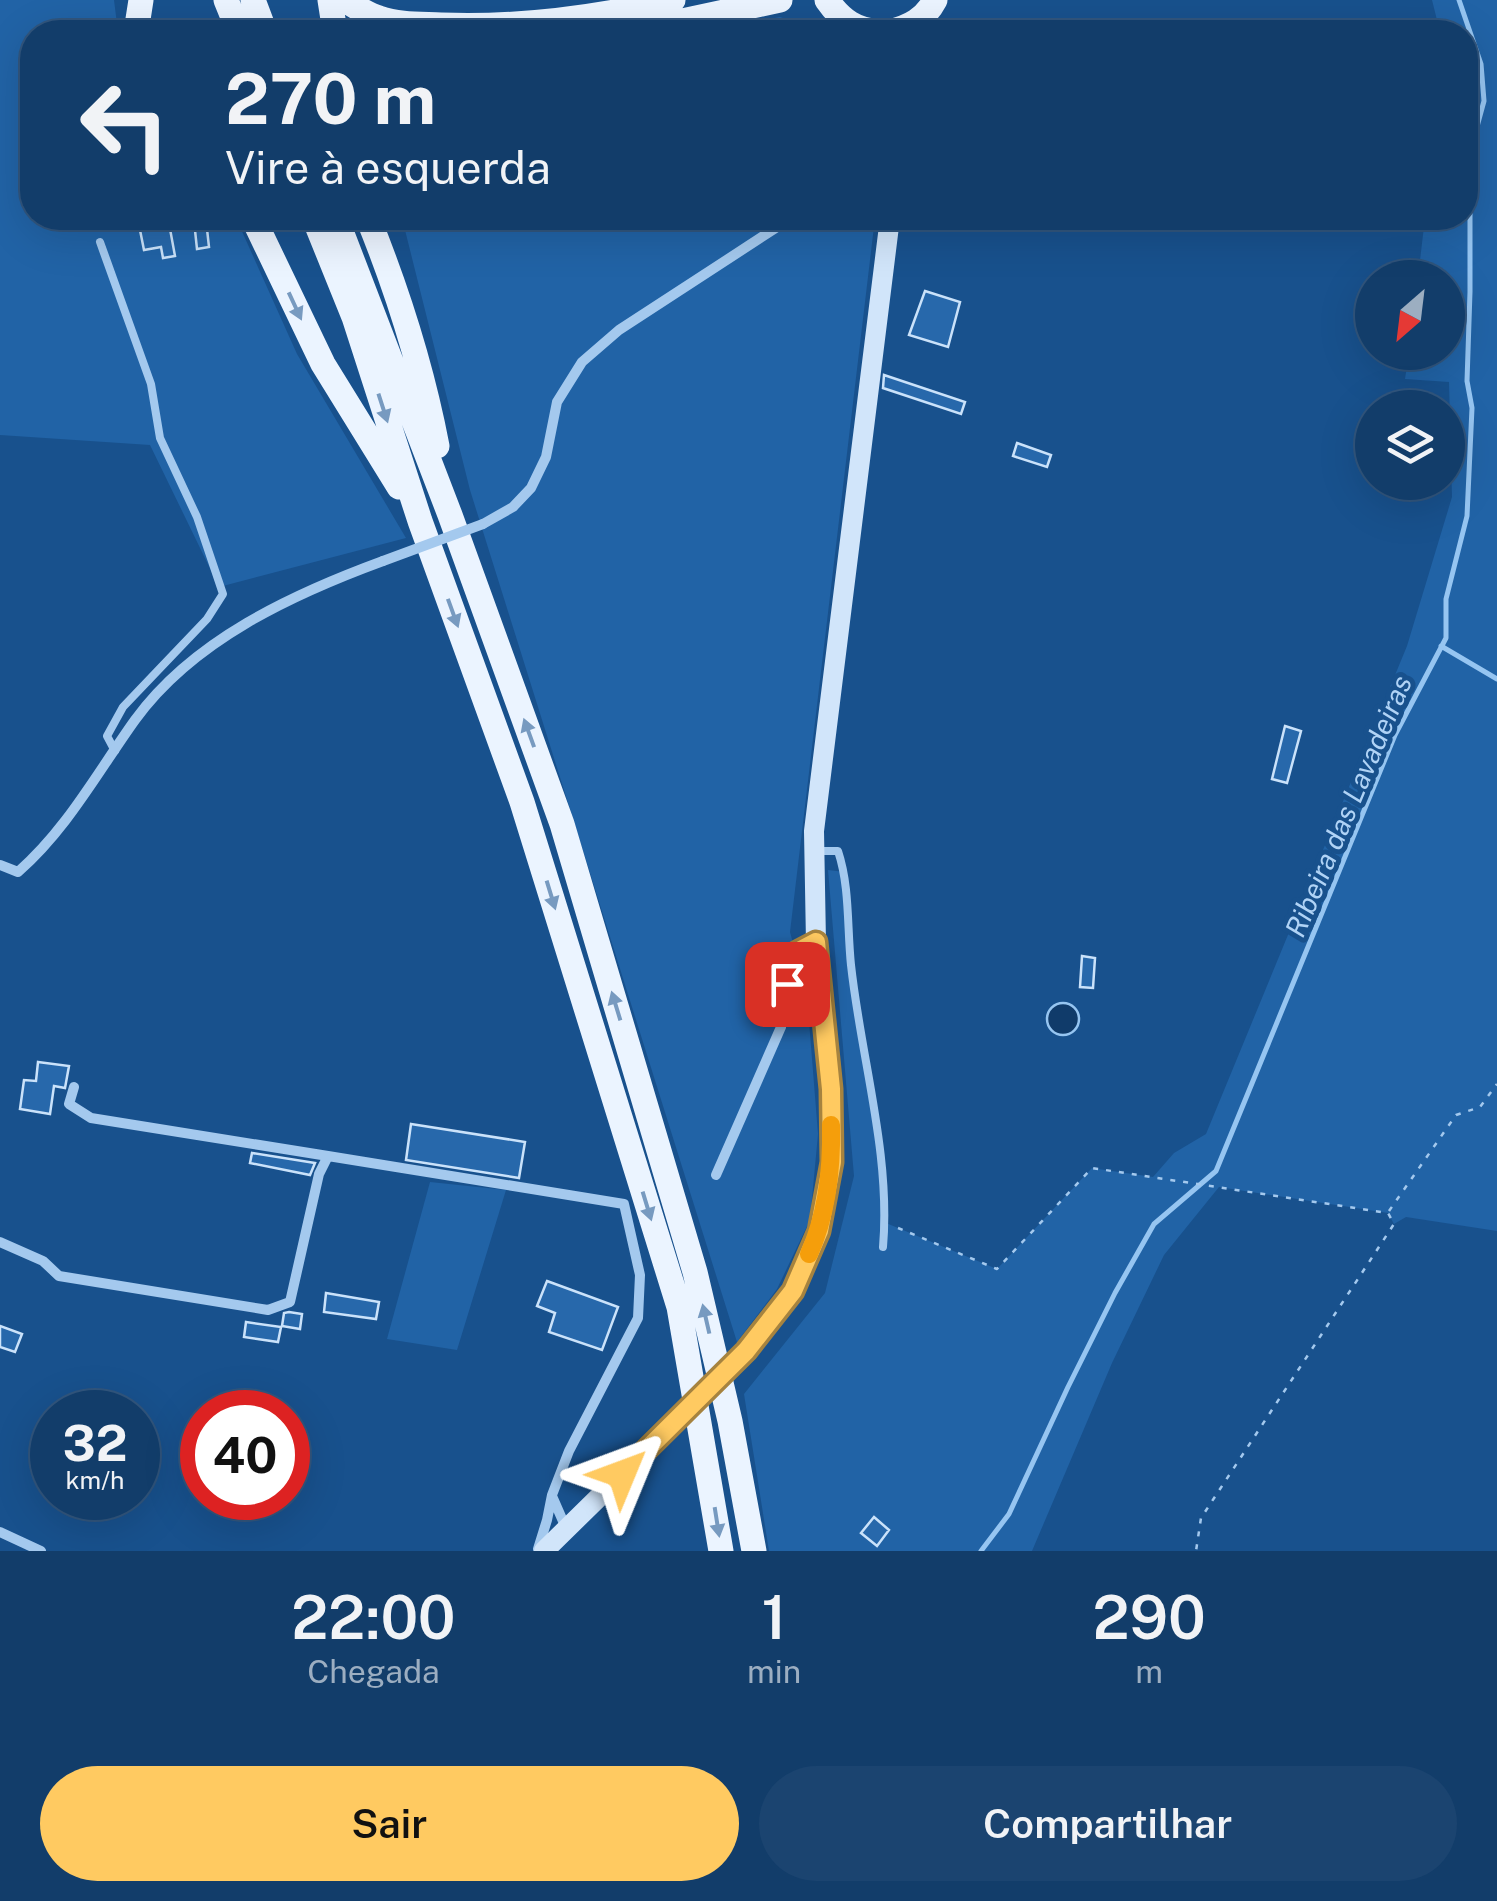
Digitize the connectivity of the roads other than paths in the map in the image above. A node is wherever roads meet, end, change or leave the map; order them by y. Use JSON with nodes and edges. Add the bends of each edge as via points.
{"nodes":[{"id":1,"x":345,"y":0,"type":"edge"},
{"id":2,"x":673,"y":0,"type":"edge"},
{"id":3,"x":783,"y":0,"type":"edge"},
{"id":4,"x":935,"y":0,"type":"edge"},
{"id":5,"x":844,"y":19,"type":"edge"},
{"id":6,"x":383,"y":20,"type":"edge"},
{"id":7,"x":576,"y":20,"type":"edge"},
{"id":8,"x":688,"y":20,"type":"edge"},
{"id":9,"x":919,"y":20,"type":"edge"},
{"id":10,"x":259,"y":230,"type":"edge"},
{"id":11,"x":319,"y":230,"type":"edge"},
{"id":12,"x":341,"y":230,"type":"edge"},
{"id":13,"x":373,"y":230,"type":"edge"},
{"id":14,"x":773,"y":230,"type":"edge"},
{"id":15,"x":889,"y":230,"type":"edge"},
{"id":16,"x":100,"y":242,"type":"dead end"},
{"id":17,"x":450,"y":515,"type":"junction"},
{"id":18,"x":420,"y":521,"type":"junction"},
{"id":19,"x":115,"y":751,"type":"junction"},
{"id":20,"x":815,"y":851,"type":"junction"},
{"id":21,"x":0,"y":865,"type":"edge"},
{"id":22,"x":816,"y":942,"type":"junction"},
{"id":23,"x":74,"y":1087,"type":"dead end"},
{"id":24,"x":328,"y":1156,"type":"junction"},
{"id":25,"x":716,"y":1175,"type":"dead end"},
{"id":26,"x":0,"y":1242,"type":"edge"},
{"id":27,"x":883,"y":1248,"type":"dead end"},
{"id":28,"x":552,"y":1496,"type":"junction"},
{"id":29,"x":566,"y":1528,"type":"junction"},
{"id":30,"x":0,"y":1532,"type":"edge"},
{"id":31,"x":41,"y":1551,"type":"edge"},
{"id":32,"x":540,"y":1551,"type":"edge"},
{"id":33,"x":722,"y":1551,"type":"edge"},
{"id":34,"x":754,"y":1551,"type":"edge"}],
"edges":[{"from":1,"to":6,"type":"main road"},
{"from":2,"to":7,"type":"main road"},
{"from":3,"to":5,"type":"main road"},
{"from":3,"to":8,"type":"main road"},
{"from":4,"to":9,"type":"main road"},
{"from":10,"to":18,"type":"main road","one_way":true,"via":[[323,364]]},
{"from":11,"to":18,"type":"main road","one_way":true},
{"from":12,"to":17,"type":"main road"},
{"from":13,"to":17,"type":"main road","via":[[421,372]]},
{"from":14,"to":19,"type":"street","bridge":true,"via":[[619,330],[582,362],[556,402],[546,457],[513,507],[291,598],[242,626],[191,660]]},
{"from":15,"to":20,"type":"street"},
{"from":16,"to":19,"type":"lane","via":[[151,384],[160,438],[223,594],[207,620],[123,707],[107,736]]},
{"from":34,"to":17,"type":"main road","one_way":true,"via":[[695,1272],[562,824]]},
{"from":18,"to":33,"type":"main road","one_way":true,"via":[[522,802],[679,1307]]},
{"from":19,"to":21,"type":"street","via":[[41,852],[18,872]]},
{"from":20,"to":22,"type":"street"},
{"from":20,"to":27,"type":"lane","via":[[838,851],[845,872],[877,1132]]},
{"from":22,"to":25,"type":"street","via":[[797,952],[780,1027]]},
{"from":22,"to":29,"type":"street","bridge":true,"via":[[832,1162],[819,1231],[793,1291],[746,1351]]},
{"from":23,"to":24,"type":"street","via":[[69,1104],[91,1118]]},
{"from":24,"to":26,"type":"street","via":[[290,1302],[268,1310],[59,1276],[43,1261]]},
{"from":24,"to":28,"type":"street","via":[[624,1204],[640,1275],[638,1318]]},
{"from":28,"to":29,"type":"street"},
{"from":28,"to":32,"type":"street"},
{"from":29,"to":32,"type":"street"},
{"from":30,"to":31,"type":"street"}]}
